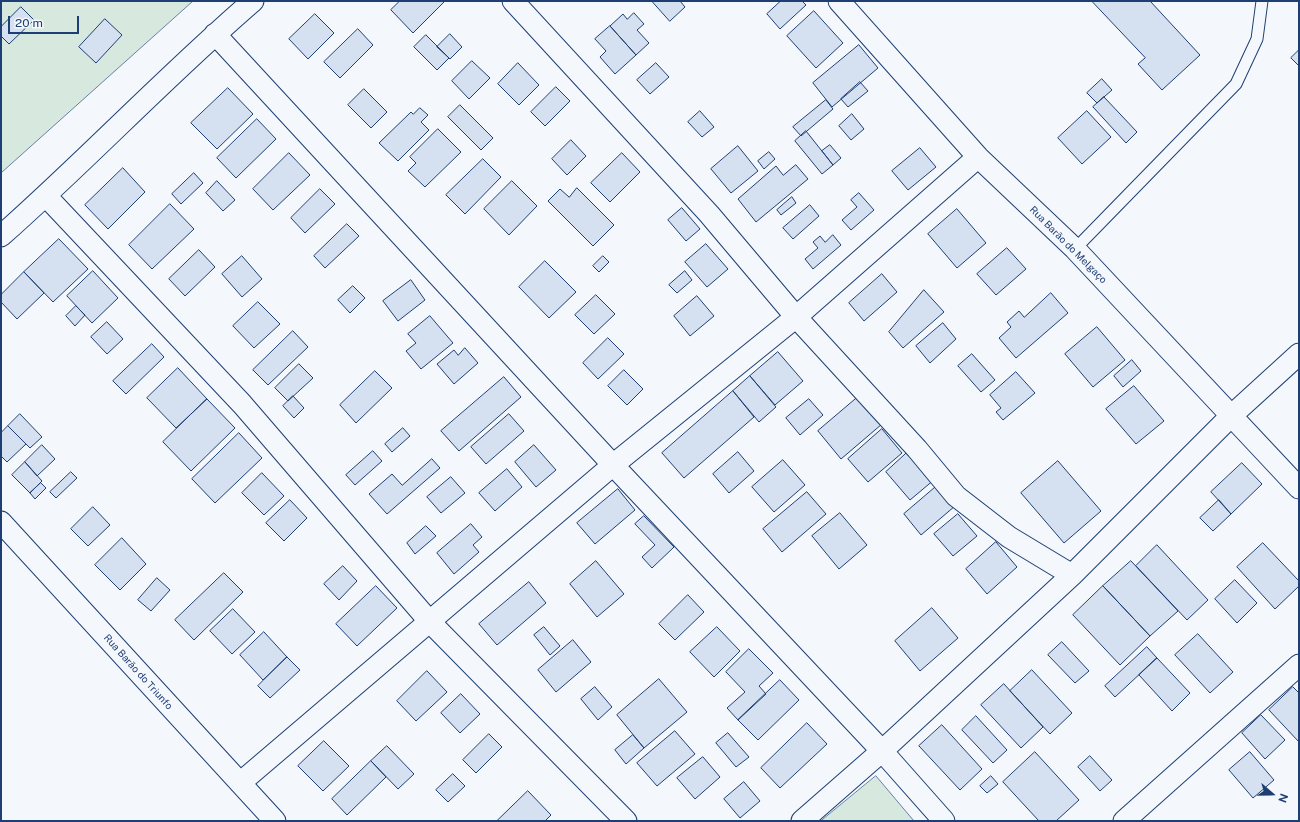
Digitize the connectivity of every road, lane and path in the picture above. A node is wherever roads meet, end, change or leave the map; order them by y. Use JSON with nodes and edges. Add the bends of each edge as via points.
{"nodes":[{"id":1,"x":253,"y":1,"type":"edge"},
{"id":2,"x":513,"y":1,"type":"edge"},
{"id":3,"x":839,"y":1,"type":"edge"},
{"id":4,"x":1262,"y":1,"type":"edge"},
{"id":5,"x":215,"y":34,"type":"junction"},
{"id":6,"x":978,"y":157,"type":"junction"},
{"id":7,"x":46,"y":196,"type":"junction"},
{"id":8,"x":1,"y":236,"type":"edge"},
{"id":9,"x":1075,"y":249,"type":"junction"},
{"id":10,"x":796,"y":316,"type":"junction"},
{"id":11,"x":1299,"y":354,"type":"edge"},
{"id":12,"x":1231,"y":416,"type":"junction"},
{"id":13,"x":613,"y":465,"type":"junction"},
{"id":14,"x":1299,"y":488,"type":"edge"},
{"id":15,"x":1,"y":522,"type":"edge"},
{"id":16,"x":1072,"y":575,"type":"junction"},
{"id":17,"x":430,"y":622,"type":"junction"},
{"id":18,"x":1299,"y":665,"type":"edge"},
{"id":19,"x":882,"y":751,"type":"junction"},
{"id":20,"x":240,"y":783,"type":"junction"},
{"id":21,"x":275,"y":821,"type":"edge"},
{"id":22,"x":626,"y":821,"type":"edge"},
{"id":23,"x":802,"y":821,"type":"edge"},
{"id":24,"x":944,"y":821,"type":"edge"},
{"id":25,"x":1124,"y":821,"type":"edge"}],
"edges":[{"from":1,"to":5,"type":"street"},
{"from":2,"to":10,"type":"street","via":[[709,214]]},
{"from":3,"to":6,"type":"street","name":"Rua Barão do Melgaço"},
{"from":4,"to":9,"type":"lane","via":[[1257,39],[1236,84]]},
{"from":5,"to":7,"type":"street"},
{"from":5,"to":13,"type":"street"},
{"from":6,"to":9,"type":"street","name":"Rua Barão do Melgaço"},
{"from":6,"to":10,"type":"street"},
{"from":7,"to":8,"type":"street"},
{"from":7,"to":17,"type":"street","via":[[242,404]]},
{"from":9,"to":12,"type":"street","name":"Rua Barão do Melgaço"},
{"from":10,"to":13,"type":"street"},
{"from":10,"to":16,"type":"street","via":[[917,449],[956,496],[1010,537]]},
{"from":11,"to":12,"type":"street"},
{"from":12,"to":14,"type":"street","name":"Rua Barão do Melgaço"},
{"from":12,"to":16,"type":"street"},
{"from":13,"to":17,"type":"street"},
{"from":13,"to":19,"type":"street"},
{"from":15,"to":20,"type":"street","name":"Rua Barão do Triunfo"},
{"from":16,"to":19,"type":"street"},
{"from":17,"to":20,"type":"street"},
{"from":17,"to":22,"type":"street"},
{"from":18,"to":25,"type":"street"},
{"from":19,"to":23,"type":"street"},
{"from":19,"to":24,"type":"street"},
{"from":20,"to":21,"type":"street","name":"Rua Barão do Triunfo"}]}
